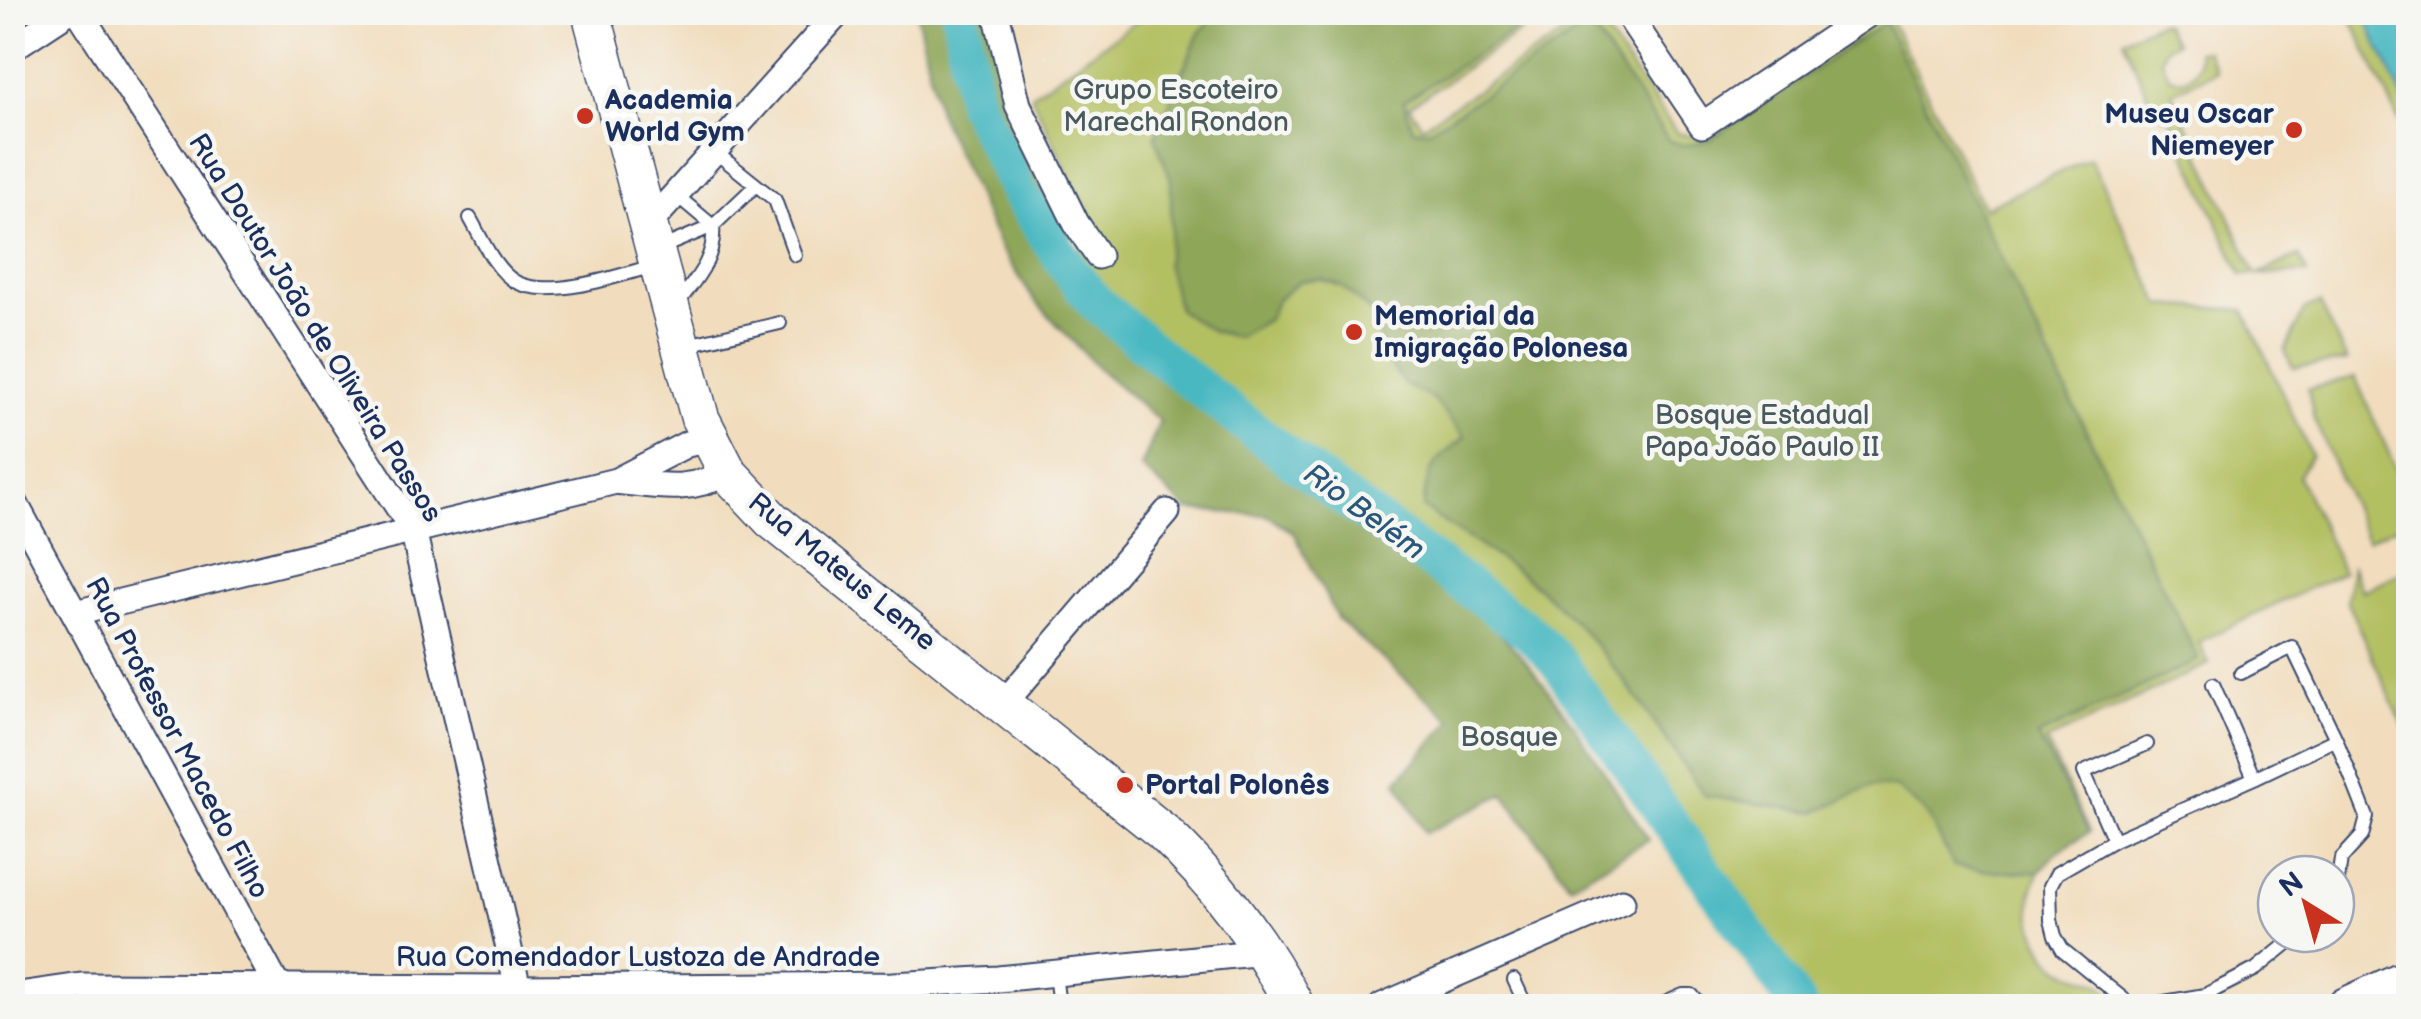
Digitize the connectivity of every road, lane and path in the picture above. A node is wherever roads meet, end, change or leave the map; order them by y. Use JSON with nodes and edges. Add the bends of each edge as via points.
{"nodes":[{"id":1,"x":67,"y":12,"type":"edge"},
{"id":2,"x":80,"y":12,"type":"edge"},
{"id":3,"x":590,"y":12,"type":"edge"},
{"id":4,"x":839,"y":12,"type":"edge"},
{"id":5,"x":996,"y":12,"type":"edge"},
{"id":6,"x":1626,"y":12,"type":"edge"},
{"id":7,"x":1871,"y":12,"type":"edge"},
{"id":8,"x":12,"y":48,"type":"edge"},
{"id":9,"x":714,"y":151,"type":"junction"},
{"id":10,"x":755,"y":186,"type":"junction"},
{"id":11,"x":676,"y":194,"type":"junction"},
{"id":12,"x":470,"y":218,"type":"dead end"},
{"id":13,"x":713,"y":226,"type":"junction"},
{"id":14,"x":654,"y":247,"type":"junction"},
{"id":15,"x":796,"y":255,"type":"dead end"},
{"id":16,"x":1098,"y":256,"type":"dead end"},
{"id":17,"x":780,"y":323,"type":"dead end"},
{"id":18,"x":676,"y":329,"type":"junction"},
{"id":19,"x":708,"y":439,"type":"junction"},
{"id":20,"x":728,"y":474,"type":"junction"},
{"id":21,"x":616,"y":481,"type":"junction"},
{"id":22,"x":12,"y":498,"type":"edge"},
{"id":23,"x":1167,"y":512,"type":"dead end"},
{"id":24,"x":414,"y":530,"type":"junction"},
{"id":25,"x":75,"y":613,"type":"junction"},
{"id":26,"x":2241,"y":673,"type":"dead end"},
{"id":27,"x":2214,"y":684,"type":"dead end"},
{"id":28,"x":1005,"y":702,"type":"junction"},
{"id":29,"x":2336,"y":739,"type":"junction"},
{"id":30,"x":2147,"y":744,"type":"dead end"},
{"id":31,"x":2254,"y":778,"type":"junction"},
{"id":32,"x":2114,"y":840,"type":"junction"},
{"id":33,"x":2345,"y":854,"type":"edge"},
{"id":34,"x":1622,"y":902,"type":"dead end"},
{"id":35,"x":1264,"y":952,"type":"junction"},
{"id":36,"x":2274,"y":954,"type":"edge"},
{"id":37,"x":1056,"y":974,"type":"junction"},
{"id":38,"x":2408,"y":977,"type":"edge"},
{"id":39,"x":1514,"y":980,"type":"dead end"},
{"id":40,"x":518,"y":988,"type":"junction"},
{"id":41,"x":12,"y":996,"type":"edge"},
{"id":42,"x":829,"y":996,"type":"edge"},
{"id":43,"x":283,"y":997,"type":"edge"},
{"id":44,"x":1058,"y":1006,"type":"edge"},
{"id":45,"x":1295,"y":1006,"type":"edge"},
{"id":46,"x":1382,"y":1006,"type":"edge"},
{"id":47,"x":1526,"y":1006,"type":"edge"},
{"id":48,"x":1658,"y":1006,"type":"edge"},
{"id":49,"x":1702,"y":1006,"type":"edge"},
{"id":50,"x":2132,"y":1006,"type":"edge"},
{"id":51,"x":2140,"y":1006,"type":"edge"},
{"id":52,"x":2345,"y":1006,"type":"edge"}],
"edges":[{"from":1,"to":8,"type":"street"},
{"from":2,"to":24,"type":"street","name":"Rua Doutor João de Oliveira Passos"},
{"from":3,"to":14,"type":"main road","name":"Rua Mateus Leme"},
{"from":4,"to":9,"type":"street"},
{"from":5,"to":16,"type":"street","via":[[1018,105]]},
{"from":6,"to":7,"type":"street","via":[[1702,125]]},
{"from":9,"to":10,"type":"lane"},
{"from":9,"to":11,"type":"street"},
{"from":10,"to":13,"type":"lane"},
{"from":10,"to":15,"type":"lane","via":[[775,200]]},
{"from":11,"to":13,"type":"lane"},
{"from":11,"to":14,"type":"street"},
{"from":12,"to":14,"type":"lane","via":[[514,281],[537,288],[581,285]]},
{"from":13,"to":14,"type":"lane"},
{"from":13,"to":18,"type":"lane","via":[[712,254]]},
{"from":14,"to":18,"type":"main road","name":"Rua Mateus Leme"},
{"from":17,"to":18,"type":"lane"},
{"from":18,"to":19,"type":"main road","name":"Rua Mateus Leme"},
{"from":19,"to":20,"type":"main road","name":"Rua Mateus Leme"},
{"from":19,"to":21,"type":"street"},
{"from":20,"to":21,"type":"street","via":[[693,487]]},
{"from":20,"to":28,"type":"main road","name":"Rua Mateus Leme","via":[[772,520]]},
{"from":21,"to":24,"type":"street"},
{"from":22,"to":25,"type":"street","name":"Rua Professor Macedo Filho"},
{"from":23,"to":28,"type":"street"},
{"from":24,"to":25,"type":"street"},
{"from":24,"to":40,"type":"street","name":"Rua Doutor João de Oliveira Passos"},
{"from":25,"to":43,"type":"street","name":"Rua Professor Macedo Filho"},
{"from":26,"to":29,"type":"lane","via":[[2292,648]]},
{"from":27,"to":31,"type":"lane"},
{"from":28,"to":35,"type":"main road","name":"Rua Mateus Leme","via":[[1194,860]]},
{"from":29,"to":31,"type":"lane"},
{"from":29,"to":33,"type":"lane","via":[[2367,817],[2362,836]]},
{"from":30,"to":32,"type":"lane","via":[[2084,772]]},
{"from":31,"to":32,"type":"lane"},
{"from":32,"to":50,"type":"lane","via":[[2058,873],[2050,886],[2051,920],[2063,950]]},
{"from":34,"to":46,"type":"street"},
{"from":35,"to":37,"type":"street","name":"Rua Comendador Lustoza de Andrade"},
{"from":35,"to":45,"type":"main road","name":"Rua Mateus Leme"},
{"from":36,"to":51,"type":"lane","via":[[2205,995]]},
{"from":37,"to":42,"type":"street","name":"Rua Comendador Lustoza de Andrade"},
{"from":37,"to":44,"type":"lane"},
{"from":38,"to":52,"type":"main road"},
{"from":39,"to":47,"type":"lane"},
{"from":40,"to":42,"type":"street","name":"Rua Comendador Lustoza de Andrade"},
{"from":40,"to":43,"type":"street","name":"Rua Comendador Lustoza de Andrade"},
{"from":41,"to":43,"type":"street","name":"Rua Comendador Lustoza de Andrade","via":[[80,986]]},
{"from":48,"to":49,"type":"lane","via":[[1692,996]]}]}
